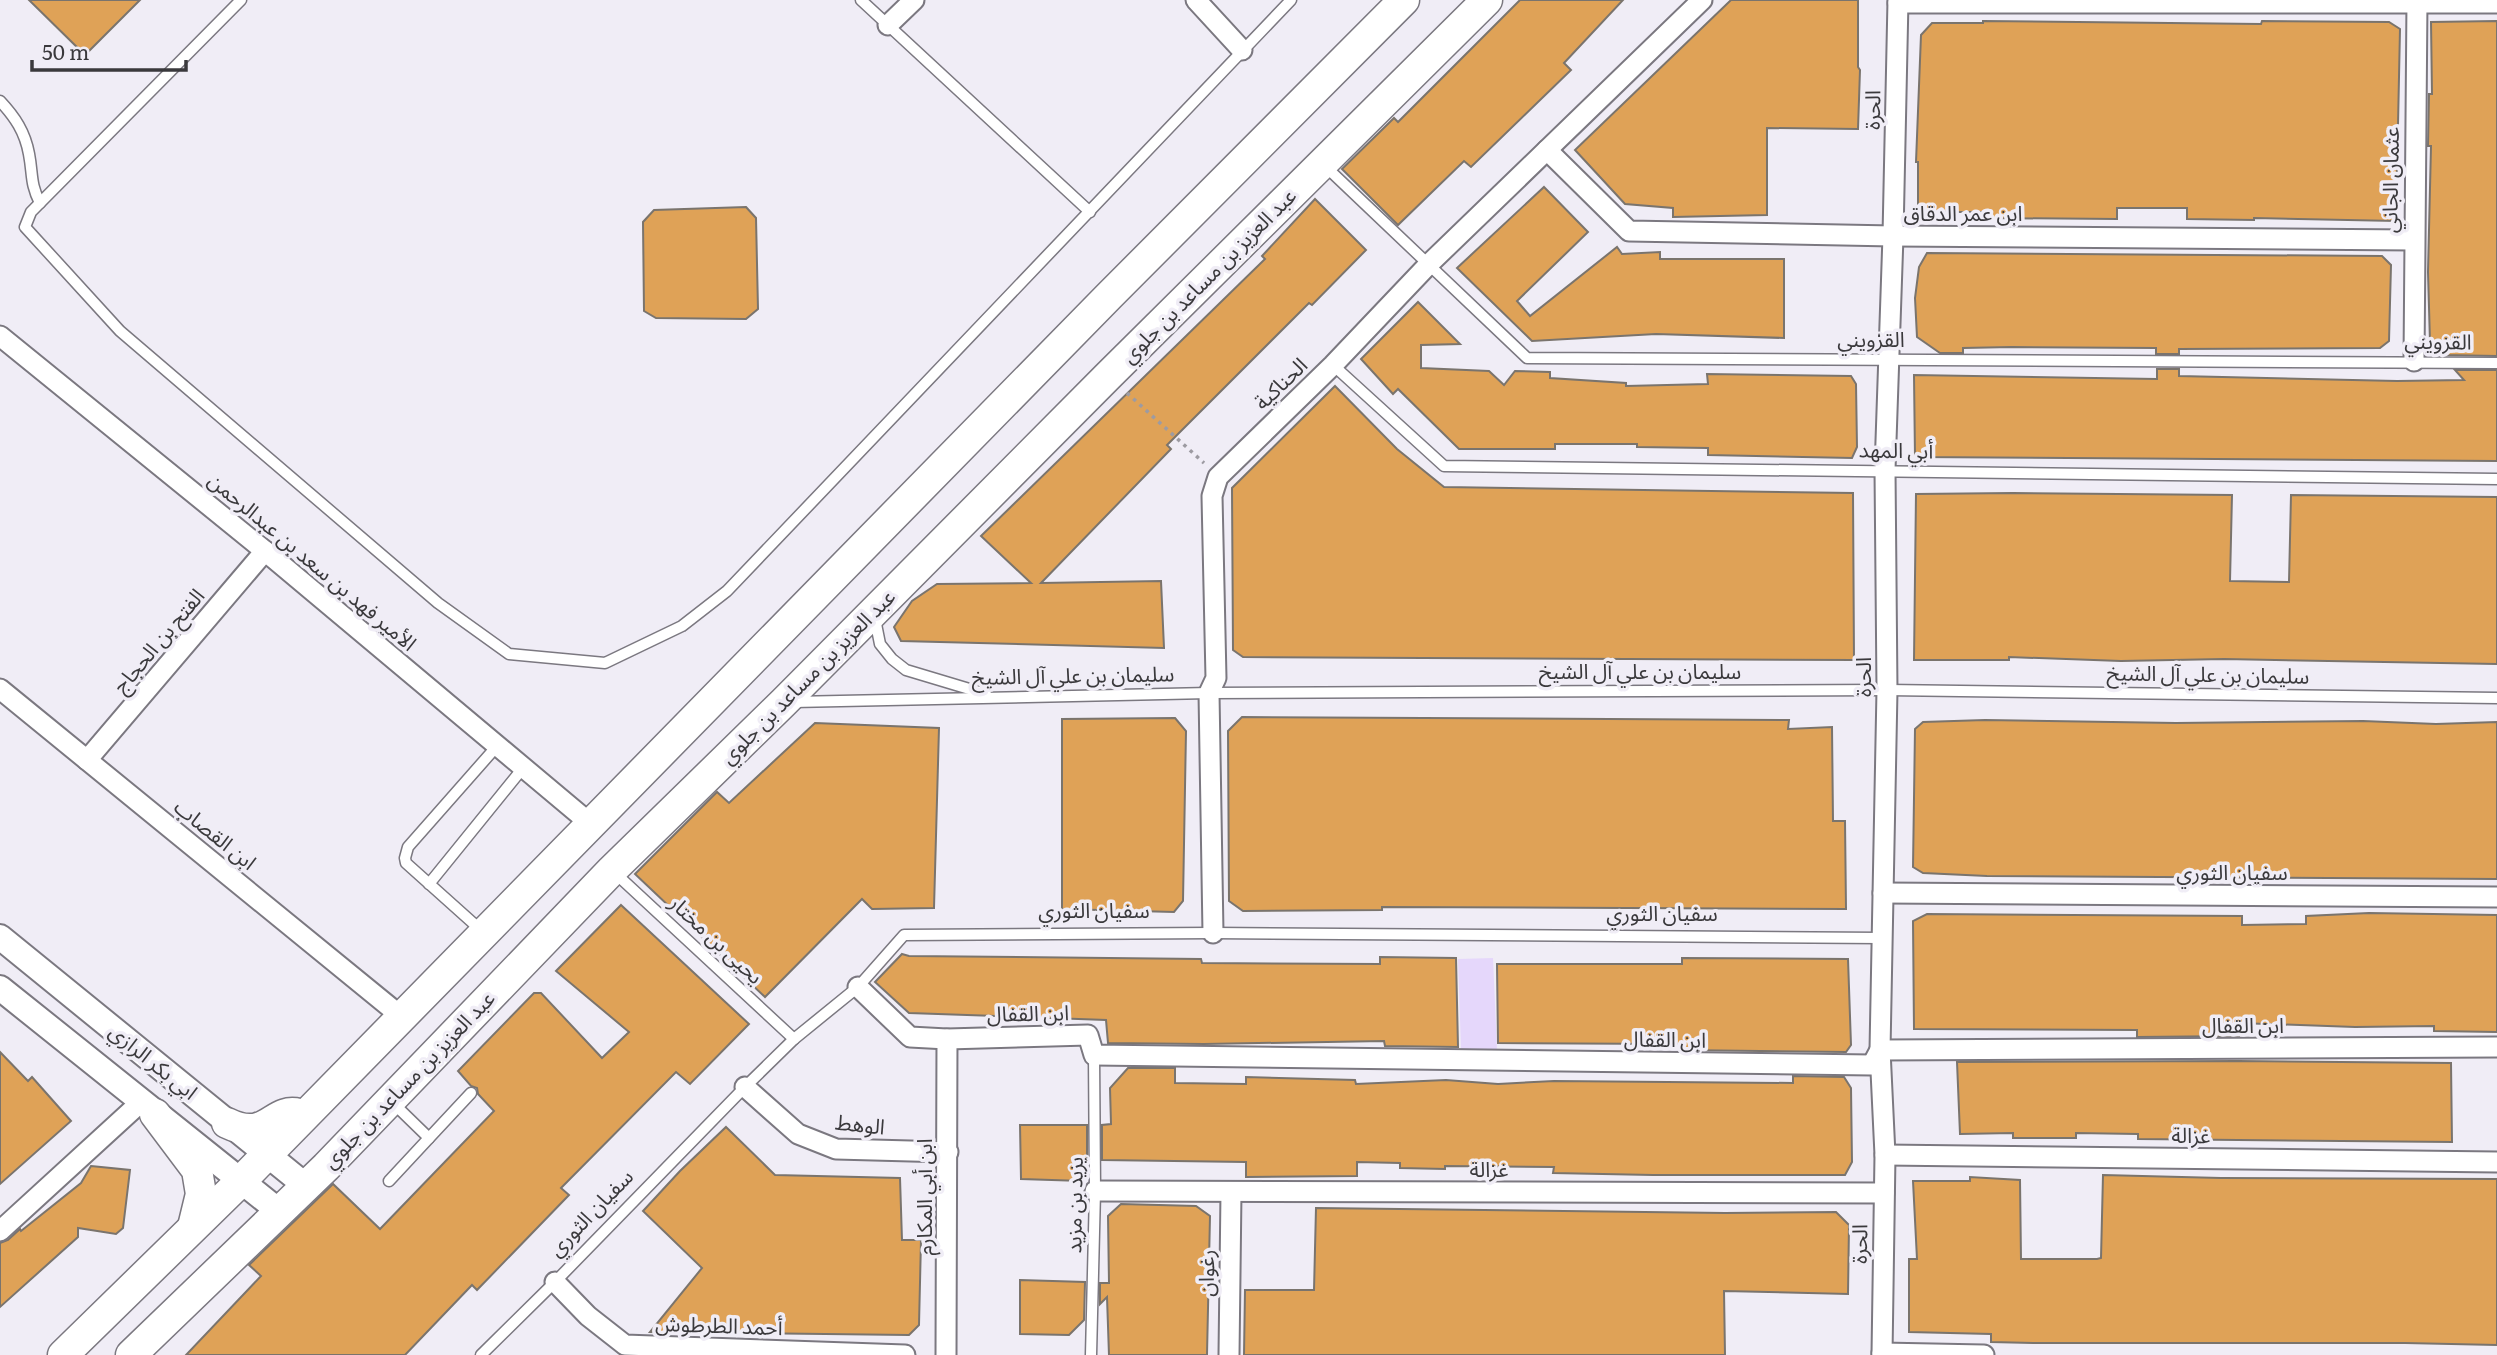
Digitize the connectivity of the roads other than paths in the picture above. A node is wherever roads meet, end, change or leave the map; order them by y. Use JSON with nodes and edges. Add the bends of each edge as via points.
{"nodes":[{"id":1,"x":241,"y":0,"type":"edge"},
{"id":2,"x":861,"y":0,"type":"edge"},
{"id":3,"x":914,"y":0,"type":"edge"},
{"id":4,"x":1196,"y":0,"type":"edge"},
{"id":5,"x":1291,"y":0,"type":"edge"},
{"id":6,"x":1404,"y":0,"type":"edge"},
{"id":7,"x":1487,"y":0,"type":"edge"},
{"id":8,"x":1702,"y":0,"type":"edge"},
{"id":9,"x":1898,"y":2,"type":"edge"},
{"id":10,"x":2417,"y":2,"type":"edge"},
{"id":11,"x":2497,"y":2,"type":"edge"},
{"id":12,"x":888,"y":25,"type":"junction"},
{"id":13,"x":1242,"y":50,"type":"junction"},
{"id":14,"x":0,"y":101,"type":"edge"},
{"id":15,"x":1547,"y":150,"type":"junction"},
{"id":16,"x":1322,"y":164,"type":"junction"},
{"id":17,"x":40,"y":203,"type":"junction"},
{"id":18,"x":1090,"y":212,"type":"junction"},
{"id":19,"x":1894,"y":236,"type":"junction"},
{"id":20,"x":2413,"y":240,"type":"junction"},
{"id":21,"x":1429,"y":264,"type":"junction"},
{"id":22,"x":0,"y":336,"type":"edge"},
{"id":23,"x":1889,"y":360,"type":"junction"},
{"id":24,"x":2414,"y":361,"type":"junction"},
{"id":25,"x":2497,"y":363,"type":"edge"},
{"id":26,"x":1333,"y":365,"type":"junction"},
{"id":27,"x":1885,"y":470,"type":"junction"},
{"id":28,"x":2497,"y":479,"type":"edge"},
{"id":29,"x":265,"y":551,"type":"junction"},
{"id":30,"x":873,"y":613,"type":"junction"},
{"id":31,"x":0,"y":689,"type":"edge"},
{"id":32,"x":1887,"y":690,"type":"junction"},
{"id":33,"x":1209,"y":693,"type":"junction"},
{"id":34,"x":993,"y":696,"type":"junction"},
{"id":35,"x":2497,"y":698,"type":"edge"},
{"id":36,"x":784,"y":702,"type":"junction"},
{"id":37,"x":497,"y":746,"type":"junction"},
{"id":38,"x":87,"y":760,"type":"junction"},
{"id":39,"x":523,"y":768,"type":"junction"},
{"id":40,"x":592,"y":825,"type":"junction"},
{"id":41,"x":612,"y":870,"type":"junction"},
{"id":42,"x":429,"y":884,"type":"junction"},
{"id":43,"x":1882,"y":893,"type":"junction"},
{"id":44,"x":2497,"y":897,"type":"edge"},
{"id":45,"x":484,"y":933,"type":"junction"},
{"id":46,"x":1213,"y":933,"type":"junction"},
{"id":47,"x":0,"y":937,"type":"edge"},
{"id":48,"x":1881,"y":938,"type":"junction"},
{"id":49,"x":858,"y":987,"type":"junction"},
{"id":50,"x":0,"y":988,"type":"edge"},
{"id":51,"x":402,"y":1017,"type":"junction"},
{"id":52,"x":794,"y":1039,"type":"junction"},
{"id":53,"x":947,"y":1039,"type":"junction"},
{"id":54,"x":2497,"y":1047,"type":"edge"},
{"id":55,"x":1880,"y":1050,"type":"junction"},
{"id":56,"x":1094,"y":1055,"type":"junction"},
{"id":57,"x":745,"y":1087,"type":"junction"},
{"id":58,"x":471,"y":1093,"type":"dead end"},
{"id":59,"x":390,"y":1100,"type":"junction"},
{"id":60,"x":148,"y":1108,"type":"junction"},
{"id":61,"x":303,"y":1115,"type":"junction"},
{"id":62,"x":227,"y":1123,"type":"junction"},
{"id":63,"x":429,"y":1138,"type":"junction"},
{"id":64,"x":948,"y":1152,"type":"junction"},
{"id":65,"x":266,"y":1154,"type":"junction"},
{"id":66,"x":1885,"y":1155,"type":"junction"},
{"id":67,"x":2497,"y":1163,"type":"edge"},
{"id":68,"x":242,"y":1180,"type":"junction"},
{"id":69,"x":388,"y":1181,"type":"dead end"},
{"id":70,"x":306,"y":1186,"type":"junction"},
{"id":71,"x":1095,"y":1191,"type":"junction"},
{"id":72,"x":1231,"y":1192,"type":"junction"},
{"id":73,"x":1884,"y":1193,"type":"junction"},
{"id":74,"x":280,"y":1212,"type":"junction"},
{"id":75,"x":193,"y":1227,"type":"junction"},
{"id":76,"x":0,"y":1231,"type":"edge"},
{"id":77,"x":555,"y":1282,"type":"junction"},
{"id":78,"x":1882,"y":1354,"type":"edge"},
{"id":79,"x":63,"y":1355,"type":"edge"},
{"id":80,"x":131,"y":1355,"type":"edge"},
{"id":81,"x":481,"y":1355,"type":"edge"},
{"id":82,"x":905,"y":1355,"type":"edge"},
{"id":83,"x":946,"y":1355,"type":"edge"},
{"id":84,"x":1091,"y":1355,"type":"edge"},
{"id":85,"x":1229,"y":1355,"type":"edge"},
{"id":86,"x":1984,"y":1355,"type":"edge"}],
"edges":[{"from":1,"to":17,"type":"lane"},
{"from":2,"to":12,"type":"lane"},
{"from":3,"to":12,"type":"street"},
{"from":4,"to":13,"type":"street"},
{"from":5,"to":13,"type":"lane"},
{"from":6,"to":40,"type":"main road"},
{"from":7,"to":16,"type":"main road","name":"عبد العزيز بن مساعد بن جلوي"},
{"from":8,"to":15,"type":"street","name":"الحناكية"},
{"from":9,"to":10,"type":"street"},
{"from":9,"to":19,"type":"street","name":"الحرة"},
{"from":10,"to":11,"type":"street"},
{"from":10,"to":20,"type":"street","name":"عثمان الجاني"},
{"from":12,"to":18,"type":"lane"},
{"from":13,"to":18,"type":"lane"},
{"from":14,"to":17,"type":"lane","via":[[18,119],[29,153],[32,187]]},
{"from":15,"to":19,"type":"street","name":"ابن عمر الدقاق","via":[[1629,231]]},
{"from":15,"to":21,"type":"street","name":"الحناكية"},
{"from":16,"to":21,"type":"lane","name":"القزويني"},
{"from":16,"to":30,"type":"main road","name":"عبد العزيز بن مساعد بن جلوي"},
{"from":17,"to":18,"type":"lane","via":[[25,227],[120,331],[439,603],[509,654],[605,663],[682,626],[727,591]]},
{"from":19,"to":20,"type":"street","name":"ابن عمر الدقاق"},
{"from":19,"to":23,"type":"street","name":"الحرة"},
{"from":20,"to":24,"type":"street","name":"عثمان الجاني"},
{"from":21,"to":23,"type":"lane","name":"القزويني","via":[[1527,358]]},
{"from":21,"to":26,"type":"street","name":"الحناكية"},
{"from":22,"to":29,"type":"street","name":"الأمير فهد بن سعد بن عبدالرحمن"},
{"from":23,"to":24,"type":"lane","name":"القزويني"},
{"from":23,"to":27,"type":"street","name":"الحرة"},
{"from":24,"to":25,"type":"lane","name":"القزويني"},
{"from":26,"to":27,"type":"lane","name":"أبي المهد","via":[[1444,466]]},
{"from":26,"to":33,"type":"street","name":"الحناكية","via":[[1219,477],[1212,496],[1216,678]]},
{"from":27,"to":28,"type":"lane","name":"أبي المهد"},
{"from":27,"to":32,"type":"street","name":"الحرة"},
{"from":29,"to":37,"type":"street","name":"الأمير فهد بن سعد بن عبدالرحمن"},
{"from":29,"to":38,"type":"street","name":"الفتح بن الحجاج"},
{"from":30,"to":34,"type":"lane","via":[[880,644],[906,670]]},
{"from":30,"to":36,"type":"main road","name":"عبد العزيز بن مساعد بن جلوي"},
{"from":31,"to":38,"type":"street","name":"ابن القصاب"},
{"from":32,"to":33,"type":"lane","name":"سليمان بن علي آل الشيخ"},
{"from":32,"to":35,"type":"lane","name":"سليمان بن علي آل الشيخ"},
{"from":32,"to":43,"type":"street","name":"الحرة"},
{"from":33,"to":34,"type":"lane","name":"سليمان بن علي آل الشيخ"},
{"from":33,"to":46,"type":"street"},
{"from":34,"to":36,"type":"lane","name":"سليمان بن علي آل الشيخ"},
{"from":36,"to":41,"type":"main road","name":"عبد العزيز بن مساعد بن جلوي"},
{"from":37,"to":39,"type":"street","name":"الأمير فهد بن سعد بن عبدالرحمن"},
{"from":37,"to":42,"type":"lane","via":[[408,847],[406,863]]},
{"from":38,"to":51,"type":"street","name":"ابن القصاب"},
{"from":39,"to":40,"type":"street","name":"الأمير فهد بن سعد بن عبدالرحمن"},
{"from":39,"to":42,"type":"lane"},
{"from":40,"to":45,"type":"main road"},
{"from":41,"to":52,"type":"lane","name":"يحيى بن مختار"},
{"from":41,"to":59,"type":"main road","name":"عبد العزيز بن مساعد بن جلوي"},
{"from":42,"to":45,"type":"lane"},
{"from":43,"to":44,"type":"street","name":"سفيان الثوري"},
{"from":43,"to":48,"type":"street","name":"الحرة"},
{"from":45,"to":51,"type":"main road"},
{"from":46,"to":48,"type":"lane","name":"سفيان الثوري"},
{"from":46,"to":49,"type":"lane","name":"سفيان الثوري","via":[[904,935]]},
{"from":47,"to":62,"type":"street","name":"ابي بكر الرازي"},
{"from":48,"to":55,"type":"street","name":"الحرة"},
{"from":49,"to":52,"type":"lane","name":"سفيان الثوري"},
{"from":49,"to":53,"type":"street","name":"ابن القفال","via":[[910,1037]]},
{"from":50,"to":60,"type":"street","name":"ابي بكر الرازي"},
{"from":51,"to":61,"type":"main road"},
{"from":52,"to":57,"type":"lane","name":"سفيان الثوري"},
{"from":53,"to":56,"type":"street","name":"ابن القفال","via":[[1088,1035]]},
{"from":53,"to":64,"type":"street","name":"ابن أبي المكارم"},
{"from":54,"to":55,"type":"street","name":"ابن القفال"},
{"from":55,"to":56,"type":"street","name":"ابن القفال","via":[[1872,1065]]},
{"from":55,"to":66,"type":"street","name":"الحرة"},
{"from":56,"to":71,"type":"lane","name":"يزيد بن مزيد"},
{"from":57,"to":64,"type":"street","name":"الوهط","via":[[798,1134],[836,1149]]},
{"from":57,"to":77,"type":"lane","name":"سفيان الثوري"},
{"from":58,"to":63,"type":"lane"},
{"from":59,"to":63,"type":"lane"},
{"from":59,"to":70,"type":"main road","name":"عبد العزيز بن مساعد بن جلوي"},
{"from":60,"to":68,"type":"street","name":"ابي بكر الرازي"},
{"from":60,"to":75,"type":"main road","via":[[197,1170],[201,1194]]},
{"from":60,"to":76,"type":"street"},
{"from":61,"to":62,"type":"main road","via":[[286,1113],[268,1125],[247,1129]]},
{"from":61,"to":65,"type":"main road"},
{"from":62,"to":65,"type":"street","name":"ابي بكر الرازي"},
{"from":63,"to":69,"type":"lane"},
{"from":64,"to":83,"type":"street","name":"ابن أبي المكارم"},
{"from":65,"to":68,"type":"main road"},
{"from":65,"to":70,"type":"street","name":"ابي بكر الرازي"},
{"from":66,"to":67,"type":"street","name":"غزالة"},
{"from":66,"to":73,"type":"street","name":"الحرة"},
{"from":68,"to":74,"type":"street","name":"ابي بكر الرازي"},
{"from":68,"to":75,"type":"main road"},
{"from":70,"to":74,"type":"main road","name":"عبد العزيز بن مساعد بن جلوي"},
{"from":71,"to":72,"type":"street","name":"غزالة"},
{"from":71,"to":84,"type":"lane","name":"يزيد بن مزيد"},
{"from":72,"to":73,"type":"street","name":"غزالة"},
{"from":72,"to":85,"type":"street","name":"رغوان"},
{"from":73,"to":78,"type":"street","name":"الحرة"},
{"from":74,"to":80,"type":"main road","name":"عبد العزيز بن مساعد بن جلوي"},
{"from":75,"to":79,"type":"main road"},
{"from":77,"to":81,"type":"lane","name":"سفيان الثوري"},
{"from":77,"to":82,"type":"street","name":"أحمد الطرطوش","via":[[625,1345]]},
{"from":78,"to":86,"type":"street"}]}
